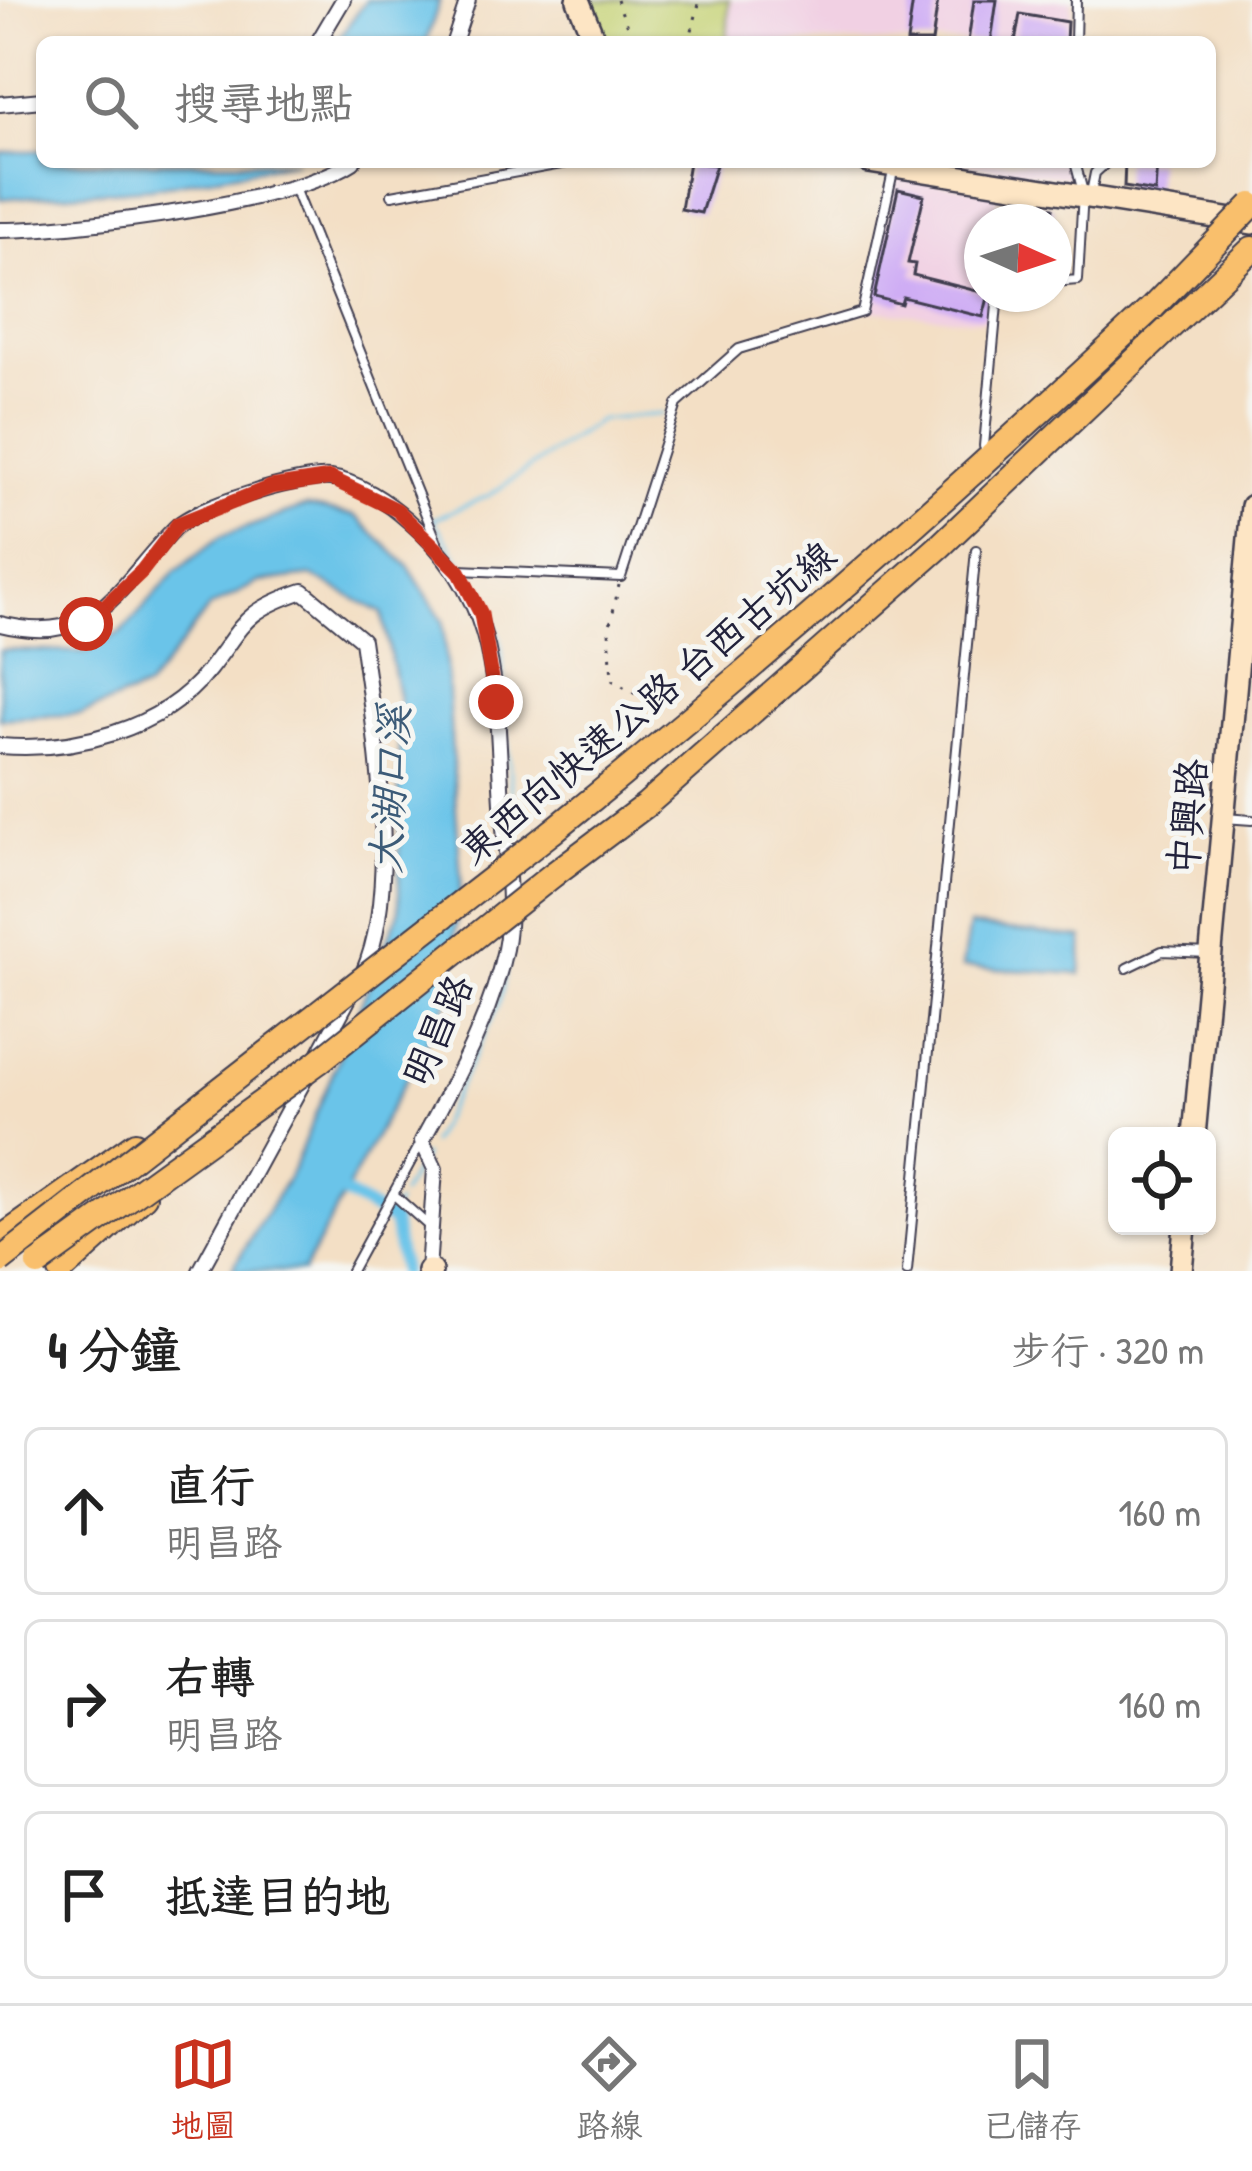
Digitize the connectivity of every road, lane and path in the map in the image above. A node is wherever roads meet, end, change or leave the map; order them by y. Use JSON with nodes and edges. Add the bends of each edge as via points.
{"nodes":[{"id":1,"x":344,"y":0,"type":"edge"},
{"id":2,"x":469,"y":0,"type":"edge"},
{"id":3,"x":578,"y":0,"type":"edge"},
{"id":4,"x":617,"y":0,"type":"edge"},
{"id":5,"x":700,"y":0,"type":"edge"},
{"id":6,"x":1076,"y":0,"type":"edge"},
{"id":7,"x":322,"y":36,"type":"edge"},
{"id":8,"x":456,"y":36,"type":"edge"},
{"id":9,"x":593,"y":36,"type":"edge"},
{"id":10,"x":631,"y":36,"type":"edge"},
{"id":11,"x":691,"y":36,"type":"edge"},
{"id":12,"x":1075,"y":36,"type":"edge"},
{"id":13,"x":36,"y":101,"type":"edge"},
{"id":14,"x":0,"y":104,"type":"edge"},
{"id":15,"x":343,"y":168,"type":"edge"},
{"id":16,"x":536,"y":168,"type":"edge"},
{"id":17,"x":893,"y":168,"type":"edge"},
{"id":18,"x":953,"y":168,"type":"edge"},
{"id":19,"x":1077,"y":168,"type":"edge"},
{"id":20,"x":1100,"y":168,"type":"edge"},
{"id":21,"x":294,"y":188,"type":"junction"},
{"id":22,"x":1087,"y":193,"type":"junction"},
{"id":23,"x":392,"y":195,"type":"dead end"},
{"id":24,"x":1252,"y":205,"type":"edge"},
{"id":25,"x":1252,"y":223,"type":"edge"},
{"id":26,"x":0,"y":230,"type":"edge"},
{"id":27,"x":1252,"y":249,"type":"edge"},
{"id":28,"x":1072,"y":280,"type":"edge"},
{"id":29,"x":996,"y":312,"type":"edge"},
{"id":30,"x":984,"y":446,"type":"dead end"},
{"id":31,"x":1252,"y":506,"type":"edge"},
{"id":32,"x":438,"y":545,"type":"junction"},
{"id":33,"x":976,"y":550,"type":"dead end"},
{"id":34,"x":459,"y":571,"type":"junction"},
{"id":35,"x":621,"y":577,"type":"junction"},
{"id":36,"x":0,"y":625,"type":"edge"},
{"id":37,"x":1243,"y":694,"type":"edge"},
{"id":38,"x":661,"y":709,"type":"dead end"},
{"id":39,"x":1242,"y":733,"type":"edge"},
{"id":40,"x":0,"y":746,"type":"edge"},
{"id":41,"x":1223,"y":818,"type":"junction"},
{"id":42,"x":1252,"y":820,"type":"edge"},
{"id":43,"x":1210,"y":953,"type":"junction"},
{"id":44,"x":1127,"y":968,"type":"dead end"},
{"id":45,"x":203,"y":1102,"type":"junction"},
{"id":46,"x":1195,"y":1127,"type":"edge"},
{"id":47,"x":425,"y":1147,"type":"junction"},
{"id":48,"x":173,"y":1168,"type":"junction"},
{"id":49,"x":393,"y":1194,"type":"junction"},
{"id":50,"x":432,"y":1229,"type":"junction"},
{"id":51,"x":1184,"y":1235,"type":"edge"},
{"id":52,"x":0,"y":1239,"type":"edge"},
{"id":53,"x":0,"y":1263,"type":"edge"},
{"id":54,"x":15,"y":1271,"type":"edge"},
{"id":55,"x":28,"y":1271,"type":"edge"},
{"id":56,"x":61,"y":1271,"type":"edge"},
{"id":57,"x":200,"y":1271,"type":"edge"},
{"id":58,"x":351,"y":1271,"type":"edge"},
{"id":59,"x":429,"y":1271,"type":"edge"},
{"id":60,"x":907,"y":1271,"type":"edge"},
{"id":61,"x":1181,"y":1271,"type":"edge"}],
"edges":[{"from":1,"to":7,"type":"street"},
{"from":2,"to":8,"type":"street"},
{"from":3,"to":9,"type":"main road"},
{"from":4,"to":10,"type":"path"},
{"from":5,"to":11,"type":"path"},
{"from":6,"to":12,"type":"lane"},
{"from":13,"to":14,"type":"street"},
{"from":15,"to":21,"type":"street"},
{"from":16,"to":23,"type":"lane"},
{"from":17,"to":35,"type":"lane","via":[[862,312],[739,350],[677,404]]},
{"from":18,"to":22,"type":"main road"},
{"from":19,"to":22,"type":"lane"},
{"from":20,"to":22,"type":"lane"},
{"from":21,"to":26,"type":"street"},
{"from":21,"to":32,"type":"lane"},
{"from":22,"to":25,"type":"main road"},
{"from":22,"to":28,"type":"lane"},
{"from":24,"to":45,"type":"highway","name":"東西向快速公路 台西古坑線","bridge":true,"via":[[1004,446],[746,673]]},
{"from":27,"to":48,"type":"highway","name":"東西向快速公路 台西古坑線","bridge":true,"via":[[939,547],[662,791]]},
{"from":29,"to":30,"type":"lane"},
{"from":31,"to":37,"type":"main road","name":"中興路"},
{"from":32,"to":34,"type":"street","name":"明昌路"},
{"from":32,"to":36,"type":"street","name":"明昌路","via":[[370,493],[330,478],[271,487],[178,524],[86,624],[36,633]]},
{"from":33,"to":60,"type":"lane"},
{"from":34,"to":35,"type":"lane"},
{"from":34,"to":47,"type":"street","name":"明昌路","via":[[481,614],[492,662],[506,944],[484,1026]]},
{"from":35,"to":38,"type":"path","via":[[609,630],[612,680]]},
{"from":37,"to":39,"type":"main road","name":"中興路"},
{"from":39,"to":41,"type":"main road","name":"中興路"},
{"from":40,"to":57,"type":"street","via":[[50,750],[158,713],[207,673],[241,620],[304,591],[362,640],[384,907],[366,968]]},
{"from":41,"to":42,"type":"lane"},
{"from":41,"to":43,"type":"main road","name":"中興路"},
{"from":43,"to":44,"type":"lane","via":[[1162,951]]},
{"from":43,"to":46,"type":"main road","name":"中興路"},
{"from":45,"to":52,"type":"highway","bridge":true},
{"from":45,"to":53,"type":"highway","name":"東西向快速公路 台西古坑線","bridge":true},
{"from":47,"to":49,"type":"lane"},
{"from":47,"to":50,"type":"street","via":[[435,1169]]},
{"from":48,"to":55,"type":"highway","name":"東西向快速公路 台西古坑線","bridge":true},
{"from":48,"to":56,"type":"highway","bridge":true},
{"from":49,"to":50,"type":"lane"},
{"from":49,"to":58,"type":"lane"},
{"from":50,"to":59,"type":"street"},
{"from":51,"to":61,"type":"main road"},
{"from":53,"to":54,"type":"street"}]}
